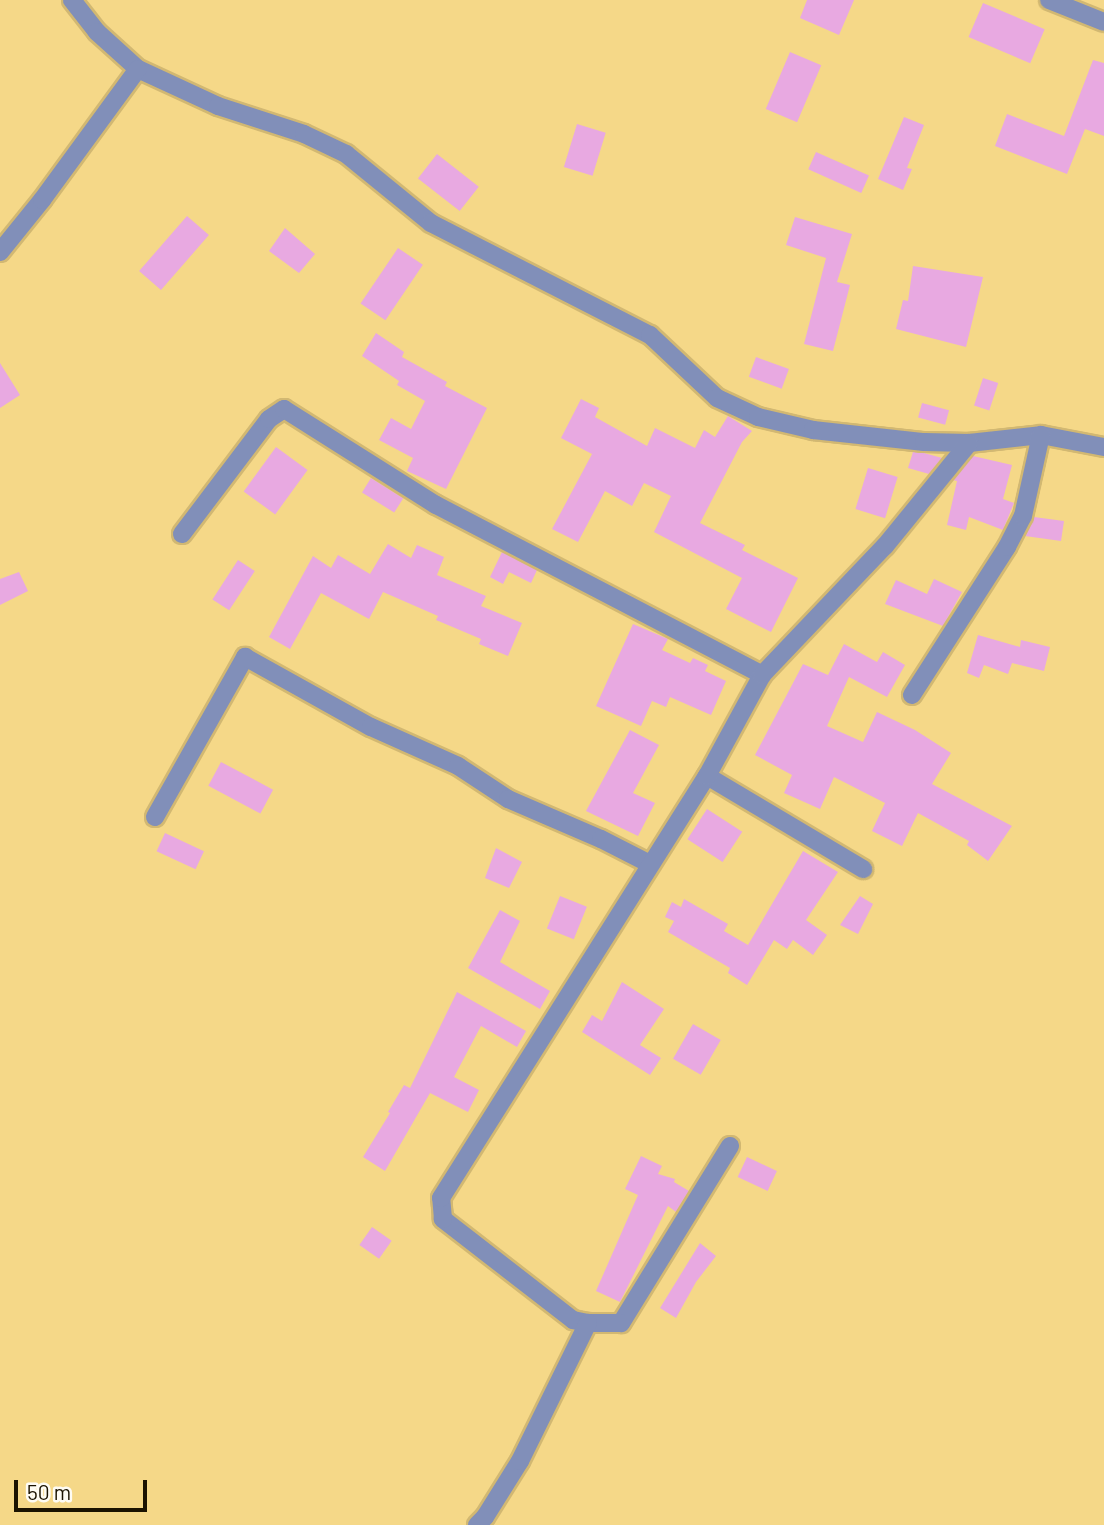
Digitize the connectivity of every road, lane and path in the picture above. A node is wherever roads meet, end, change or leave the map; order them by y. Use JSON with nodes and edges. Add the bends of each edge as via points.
{"nodes":[{"id":1,"x":72,"y":0,"type":"edge"},
{"id":2,"x":1049,"y":0,"type":"edge"},
{"id":3,"x":1104,"y":22,"type":"edge"},
{"id":4,"x":138,"y":69,"type":"junction"},
{"id":5,"x":0,"y":252,"type":"edge"},
{"id":6,"x":1041,"y":435,"type":"junction"},
{"id":7,"x":968,"y":443,"type":"junction"},
{"id":8,"x":1104,"y":447,"type":"edge"},
{"id":9,"x":182,"y":534,"type":"dead end"},
{"id":10,"x":762,"y":675,"type":"junction"},
{"id":11,"x":912,"y":695,"type":"dead end"},
{"id":12,"x":707,"y":776,"type":"junction"},
{"id":13,"x":155,"y":817,"type":"dead end"},
{"id":14,"x":650,"y":864,"type":"junction"},
{"id":15,"x":863,"y":869,"type":"dead end"},
{"id":16,"x":730,"y":1146,"type":"dead end"},
{"id":17,"x":588,"y":1323,"type":"junction"},
{"id":18,"x":477,"y":1525,"type":"edge"}],
"edges":[{"from":1,"to":4,"type":"street","via":[[97,32]]},
{"from":2,"to":3,"type":"street"},
{"from":4,"to":5,"type":"street"},
{"from":4,"to":7,"type":"street","via":[[218,106],[304,134],[346,154],[440,229],[650,335],[717,398],[758,417],[876,438]]},
{"from":6,"to":7,"type":"street"},
{"from":6,"to":8,"type":"street"},
{"from":6,"to":11,"type":"street","via":[[1023,516]]},
{"from":7,"to":10,"type":"street","via":[[885,546]]},
{"from":9,"to":10,"type":"street","via":[[269,419],[284,408],[436,505]]},
{"from":10,"to":12,"type":"street"},
{"from":12,"to":14,"type":"street"},
{"from":12,"to":15,"type":"street"},
{"from":13,"to":14,"type":"street","via":[[245,657],[371,727],[458,765],[508,799]]},
{"from":14,"to":17,"type":"street","via":[[441,1198],[443,1219],[461,1235],[573,1320]]},
{"from":16,"to":17,"type":"street","via":[[631,1312],[621,1323]]},
{"from":17,"to":18,"type":"street","via":[[520,1461]]}]}
